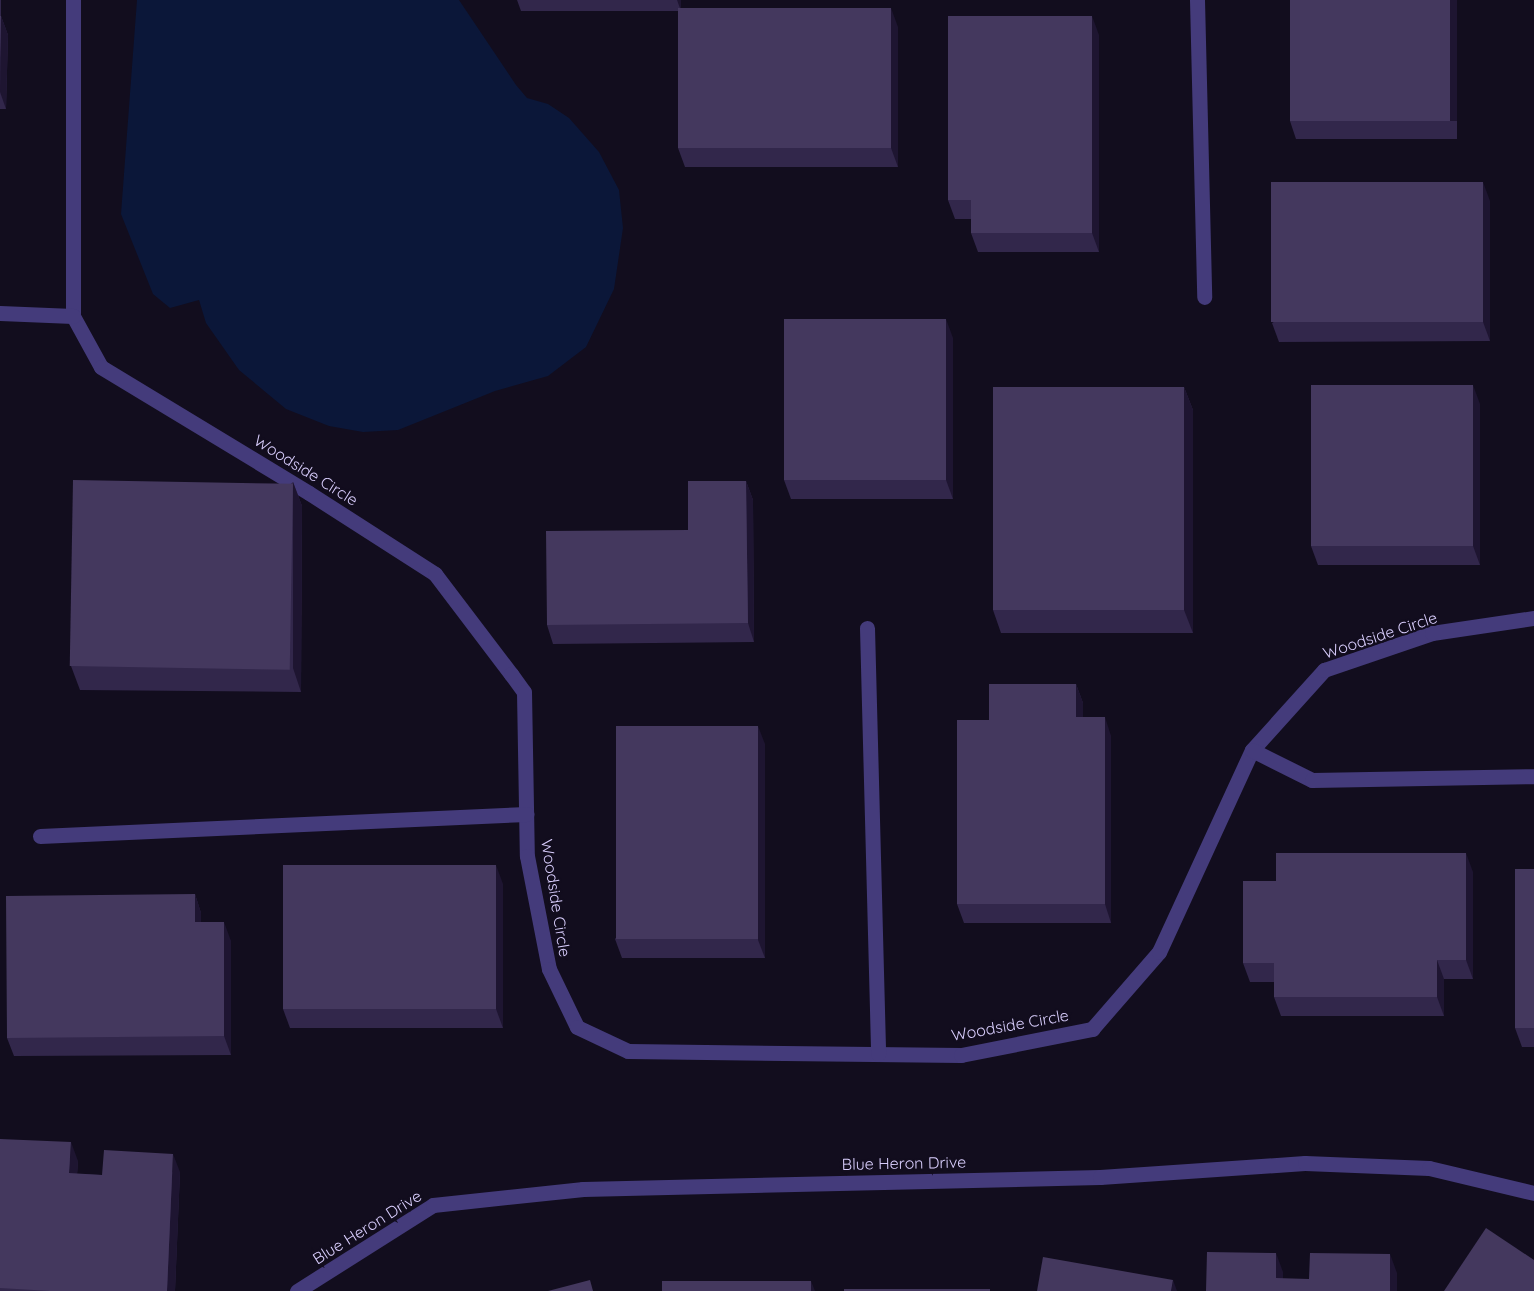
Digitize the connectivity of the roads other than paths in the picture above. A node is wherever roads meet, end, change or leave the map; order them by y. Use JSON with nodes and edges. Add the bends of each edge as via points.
{"nodes":[{"id":1,"x":73,"y":0,"type":"edge"},
{"id":2,"x":1197,"y":0,"type":"edge"},
{"id":3,"x":1204,"y":297,"type":"dead end"},
{"id":4,"x":0,"y":313,"type":"edge"},
{"id":5,"x":73,"y":316,"type":"junction"},
{"id":6,"x":1534,"y":618,"type":"edge"},
{"id":7,"x":867,"y":628,"type":"dead end"},
{"id":8,"x":1252,"y":750,"type":"junction"},
{"id":9,"x":1534,"y":776,"type":"edge"},
{"id":10,"x":527,"y":814,"type":"junction"},
{"id":11,"x":40,"y":836,"type":"dead end"},
{"id":12,"x":878,"y":1054,"type":"junction"},
{"id":13,"x":1534,"y":1193,"type":"edge"},
{"id":14,"x":297,"y":1291,"type":"edge"}],
"edges":[{"from":1,"to":5,"type":"lane","name":"Woodside Circle"},
{"from":2,"to":3,"type":"lane"},
{"from":4,"to":5,"type":"lane"},
{"from":5,"to":10,"type":"lane","name":"Woodside Circle","via":[[101,368],[435,574],[524,692]]},
{"from":6,"to":8,"type":"lane","name":"Woodside Circle","via":[[1432,633],[1324,670]]},
{"from":7,"to":12,"type":"lane"},
{"from":8,"to":9,"type":"lane","via":[[1312,780]]},
{"from":8,"to":12,"type":"lane","name":"Woodside Circle","via":[[1159,952],[1092,1029],[961,1055]]},
{"from":10,"to":11,"type":"lane"},
{"from":10,"to":12,"type":"lane","name":"Woodside Circle","via":[[527,856],[549,969],[578,1027],[628,1052]]},
{"from":13,"to":14,"type":"lane","name":"Blue Heron Drive","via":[[1429,1168],[1305,1163],[1100,1177],[583,1189],[433,1205]]}]}
